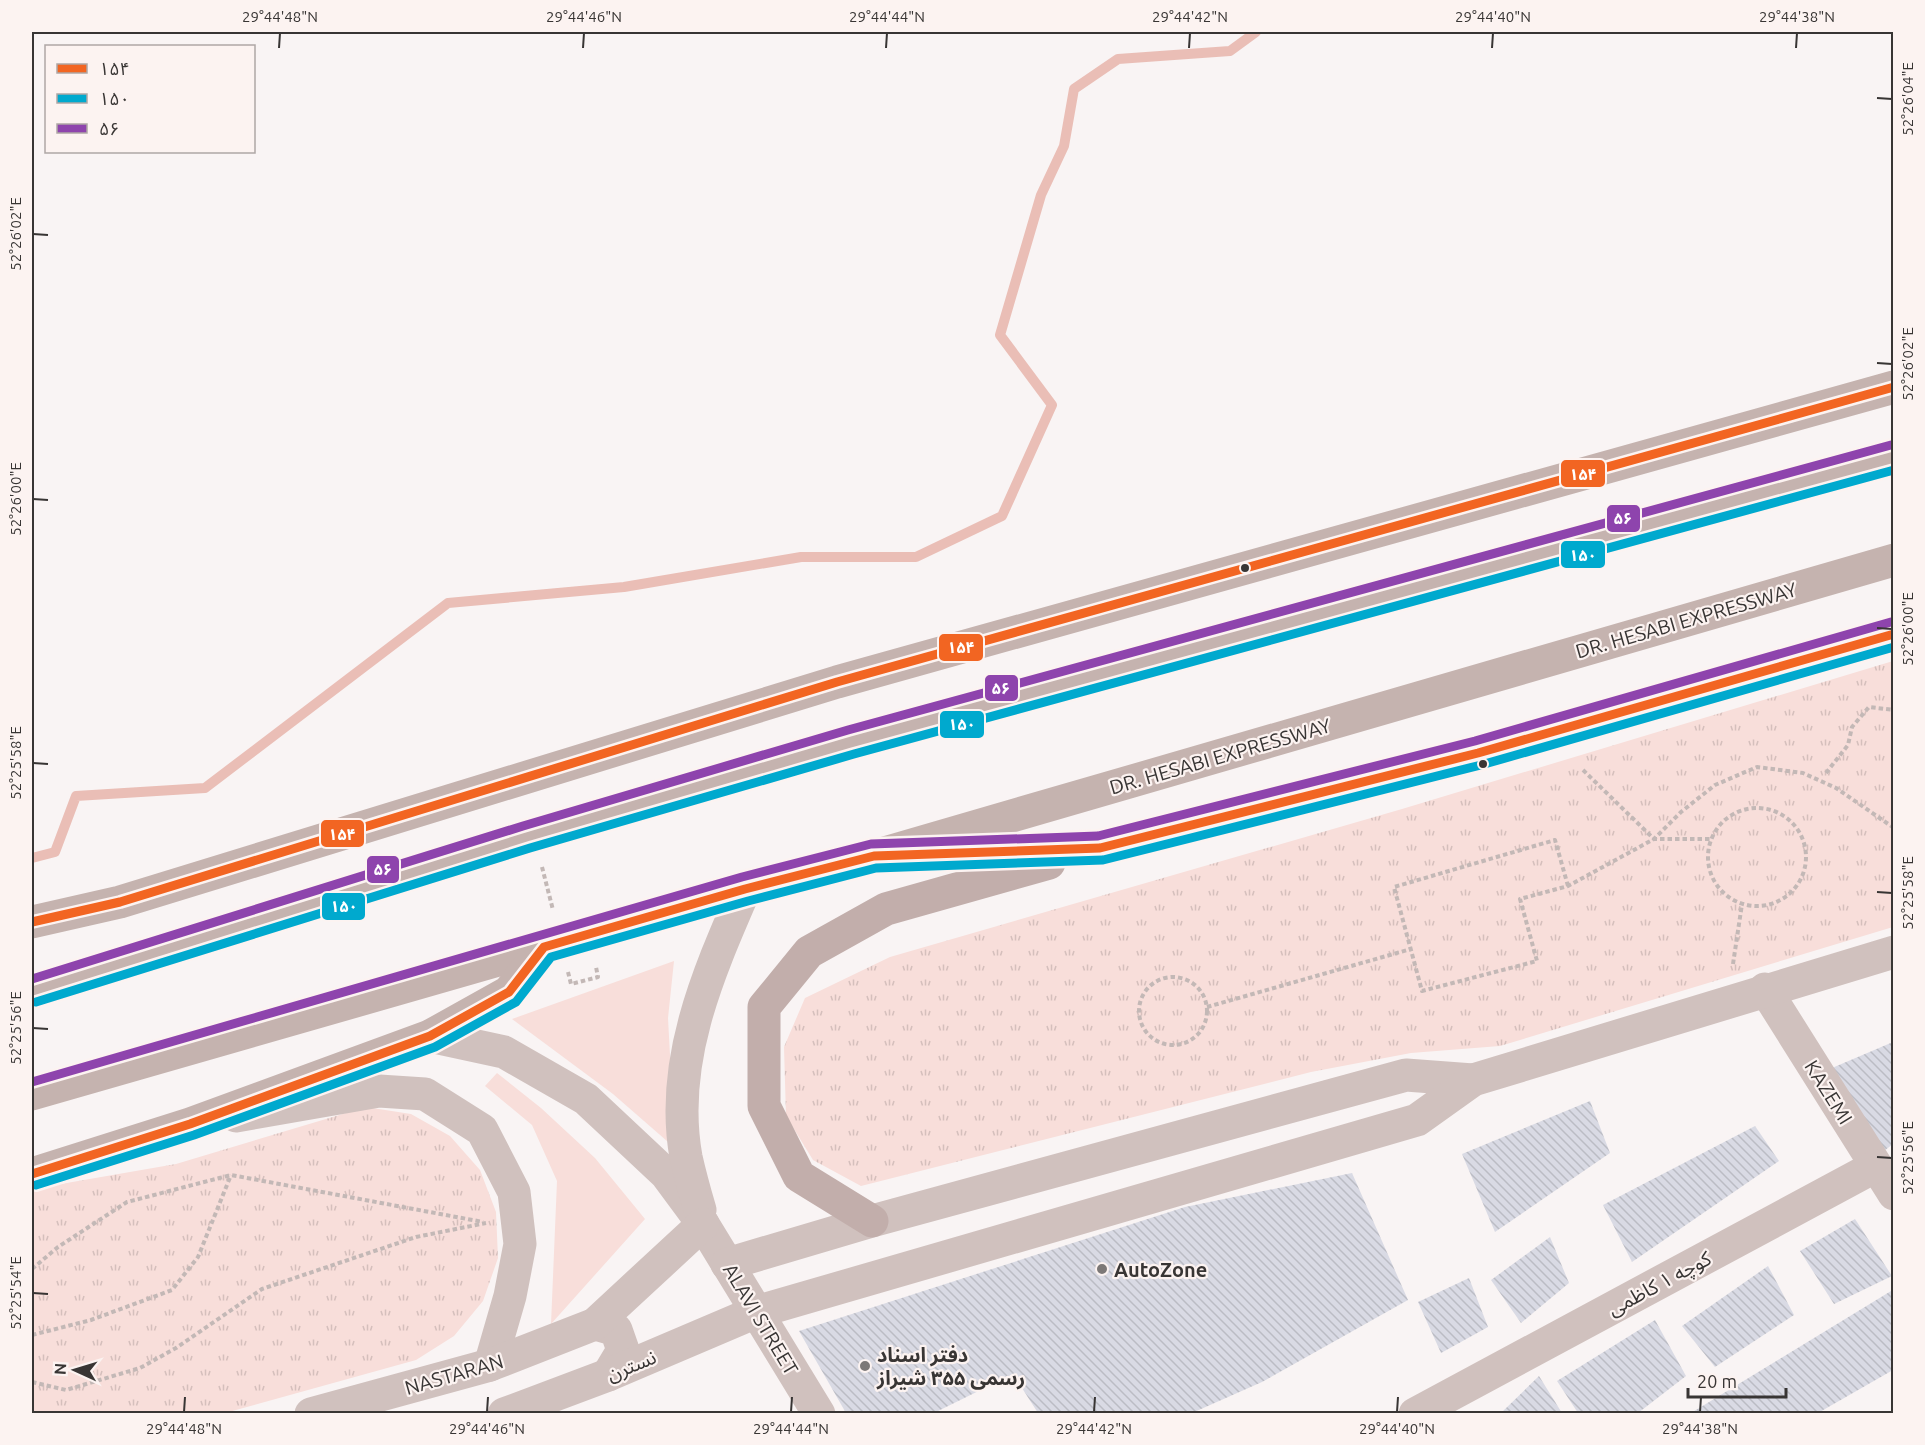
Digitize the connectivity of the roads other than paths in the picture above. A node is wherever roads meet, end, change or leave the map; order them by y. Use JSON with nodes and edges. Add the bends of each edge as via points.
{"nodes":[{"id":1,"x":1893,"y":387,"type":"edge"},
{"id":2,"x":1893,"y":457,"type":"edge"},
{"id":3,"x":1893,"y":560,"type":"edge"},
{"id":4,"x":1893,"y":634,"type":"edge"},
{"id":5,"x":1100,"y":848,"type":"junction"},
{"id":6,"x":874,"y":856,"type":"junction"},
{"id":7,"x":745,"y":889,"type":"junction"},
{"id":8,"x":32,"y":922,"type":"edge"},
{"id":9,"x":555,"y":942,"type":"junction"},
{"id":10,"x":1893,"y":952,"type":"edge"},
{"id":11,"x":1765,"y":989,"type":"junction"},
{"id":12,"x":32,"y":991,"type":"edge"},
{"id":13,"x":430,"y":1036,"type":"junction"},
{"id":14,"x":1473,"y":1080,"type":"junction"},
{"id":15,"x":32,"y":1094,"type":"edge"},
{"id":16,"x":190,"y":1124,"type":"junction"},
{"id":17,"x":1876,"y":1166,"type":"junction"},
{"id":18,"x":32,"y":1174,"type":"edge"},
{"id":19,"x":1893,"y":1194,"type":"edge"},
{"id":20,"x":872,"y":1221,"type":"junction"},
{"id":21,"x":703,"y":1224,"type":"junction"},
{"id":22,"x":728,"y":1264,"type":"junction"},
{"id":23,"x":756,"y":1312,"type":"junction"},
{"id":24,"x":595,"y":1324,"type":"junction"},
{"id":25,"x":490,"y":1365,"type":"junction"},
{"id":26,"x":608,"y":1375,"type":"junction"},
{"id":27,"x":1428,"y":1406,"type":"edge"},
{"id":28,"x":311,"y":1413,"type":"edge"},
{"id":29,"x":504,"y":1413,"type":"edge"},
{"id":30,"x":819,"y":1413,"type":"edge"}],
"edges":[{"from":1,"to":8,"type":"highway","via":[[837,682],[120,902]]},
{"from":2,"to":12,"type":"highway","via":[[839,745]]},
{"from":3,"to":6,"type":"highway","name":"DR. HESABI EXPRESSWAY"},
{"from":4,"to":5,"type":"main road","via":[[1478,753]]},
{"from":5,"to":6,"type":"main road"},
{"from":5,"to":20,"type":"main road","via":[[886,909],[809,952],[764,1007],[764,1106],[799,1176]]},
{"from":6,"to":7,"type":"highway","name":"DR. HESABI EXPRESSWAY"},
{"from":7,"to":9,"type":"highway","name":"DR. HESABI EXPRESSWAY"},
{"from":7,"to":21,"type":"street","via":[[697,1005],[687,1047],[682,1094],[686,1156]]},
{"from":9,"to":13,"type":"highway","via":[[508,992]]},
{"from":9,"to":15,"type":"highway","name":"DR. HESABI EXPRESSWAY"},
{"from":10,"to":11,"type":"street"},
{"from":11,"to":14,"type":"street"},
{"from":11,"to":17,"type":"street","name":"KAZEMI"},
{"from":13,"to":16,"type":"highway"},
{"from":13,"to":21,"type":"street","via":[[504,1052],[586,1099],[666,1174]]},
{"from":14,"to":20,"type":"street","via":[[1406,1074]]},
{"from":14,"to":23,"type":"street","name":"نسترن","via":[[1417,1120]]},
{"from":16,"to":18,"type":"highway"},
{"from":16,"to":25,"type":"street","via":[[379,1091],[425,1094],[482,1130],[514,1192],[520,1244]]},
{"from":17,"to":19,"type":"street","name":"KAZEMI"},
{"from":17,"to":27,"type":"street","name":"کوچه ۱ کاظمی"},
{"from":20,"to":22,"type":"street"},
{"from":21,"to":22,"type":"street","name":"ALAVI STREET"},
{"from":21,"to":24,"type":"street"},
{"from":22,"to":23,"type":"street","name":"ALAVI STREET"},
{"from":23,"to":26,"type":"street","name":"نسترن"},
{"from":23,"to":30,"type":"street","name":"ALAVI STREET"},
{"from":24,"to":25,"type":"street","name":"NASTARAN"},
{"from":24,"to":26,"type":"street","via":[[616,1330],[623,1350]]},
{"from":25,"to":28,"type":"street","name":"NASTARAN"},
{"from":26,"to":29,"type":"street","name":"نسترن"}]}
